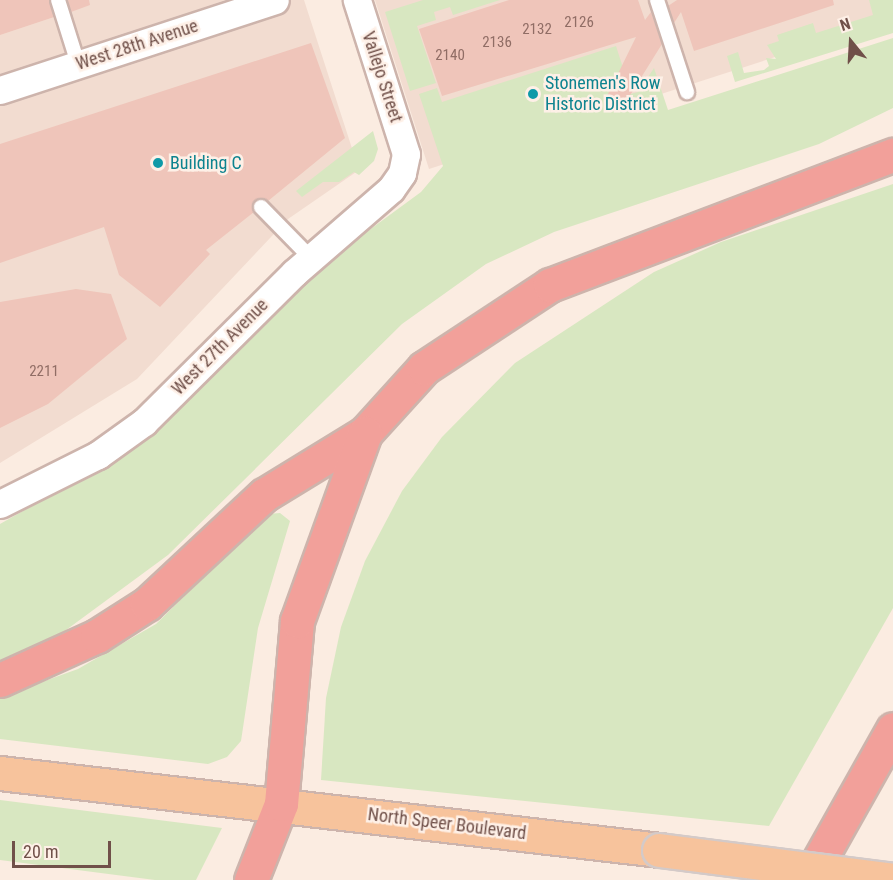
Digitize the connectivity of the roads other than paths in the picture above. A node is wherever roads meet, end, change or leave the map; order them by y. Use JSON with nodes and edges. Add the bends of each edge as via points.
{"nodes":[{"id":1,"x":58,"y":0,"type":"edge"},
{"id":2,"x":275,"y":0,"type":"edge"},
{"id":3,"x":357,"y":0,"type":"edge"},
{"id":4,"x":657,"y":0,"type":"edge"},
{"id":5,"x":78,"y":64,"type":"junction"},
{"id":6,"x":0,"y":90,"type":"edge"},
{"id":7,"x":687,"y":92,"type":"dead end"},
{"id":8,"x":406,"y":153,"type":"joint"},
{"id":9,"x":893,"y":155,"type":"edge"},
{"id":10,"x":261,"y":207,"type":"dead end"},
{"id":11,"x":311,"y":258,"type":"junction"},
{"id":12,"x":365,"y":433,"type":"junction"},
{"id":13,"x":0,"y":504,"type":"edge"},
{"id":14,"x":0,"y":680,"type":"edge"},
{"id":15,"x":893,"y":729,"type":"edge"},
{"id":16,"x":0,"y":773,"type":"edge"},
{"id":17,"x":281,"y":804,"type":"junction"},
{"id":18,"x":251,"y":880,"type":"edge"},
{"id":19,"x":808,"y":880,"type":"edge"},
{"id":20,"x":893,"y":880,"type":"edge"}],
"edges":[{"from":1,"to":5,"type":"lane"},
{"from":2,"to":5,"type":"street","name":"West 28th Avenue"},
{"from":3,"to":8,"type":"street","name":"Vallejo Street"},
{"from":4,"to":7,"type":"lane"},
{"from":5,"to":6,"type":"street","name":"West 28th Avenue"},
{"from":8,"to":11,"type":"street","name":"West 27th Avenue","via":[[402,174],[392,189]]},
{"from":9,"to":12,"type":"highway","via":[[719,217],[550,285],[424,369]]},
{"from":10,"to":11,"type":"lane"},
{"from":11,"to":13,"type":"street","name":"West 27th Avenue","via":[[144,422],[98,455]]},
{"from":12,"to":14,"type":"highway","via":[[264,495],[147,604],[97,636]]},
{"from":12,"to":17,"type":"highway","via":[[297,621]]},
{"from":15,"to":19,"type":"highway"},
{"from":16,"to":17,"type":"main road","name":"North Speer Boulevard"},
{"from":17,"to":18,"type":"highway"},
{"from":17,"to":20,"type":"main road","name":"North Speer Boulevard","bridge":true}]}
